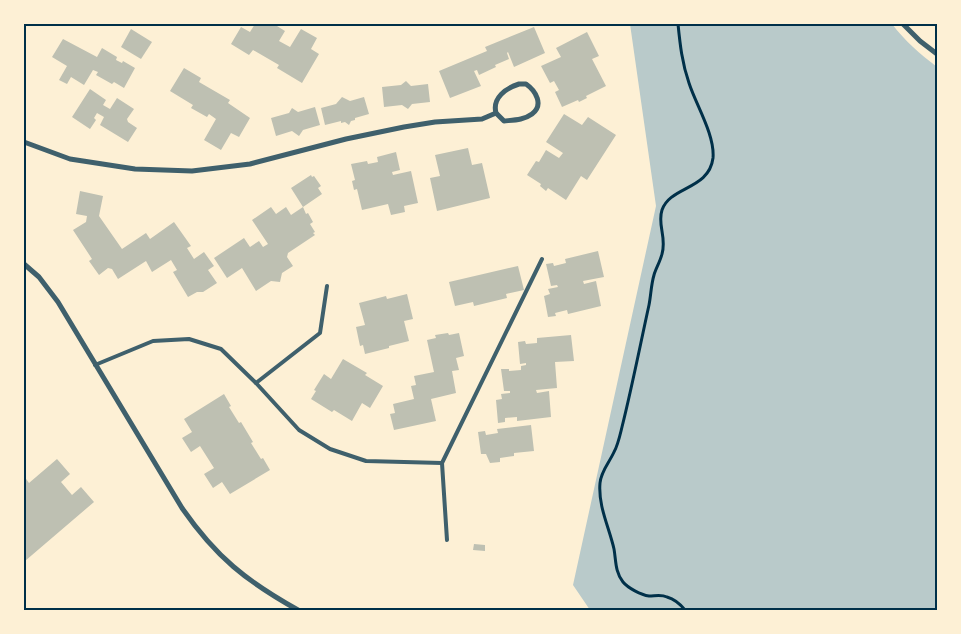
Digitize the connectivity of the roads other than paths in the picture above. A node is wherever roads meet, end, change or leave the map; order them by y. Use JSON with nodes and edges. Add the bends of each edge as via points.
{"nodes":[{"id":1,"x":902,"y":24,"type":"edge"},
{"id":2,"x":937,"y":54,"type":"edge"},
{"id":3,"x":496,"y":114,"type":"junction"},
{"id":4,"x":24,"y":142,"type":"edge"},
{"id":5,"x":542,"y":259,"type":"dead end"},
{"id":6,"x":24,"y":264,"type":"edge"},
{"id":7,"x":327,"y":286,"type":"dead end"},
{"id":8,"x":95,"y":365,"type":"junction"},
{"id":9,"x":256,"y":383,"type":"junction"},
{"id":10,"x":442,"y":463,"type":"junction"},
{"id":11,"x":447,"y":540,"type":"dead end"},
{"id":12,"x":298,"y":610,"type":"edge"}],
"edges":[{"from":1,"to":2,"type":"street"},
{"from":3,"to":3,"type":"street","via":[[504,120],[525,118],[537,108],[536,93],[526,84],[512,86],[499,96]]},
{"from":3,"to":4,"type":"street","via":[[482,119],[404,127],[250,164],[192,171],[135,169],[70,160]]},
{"from":5,"to":10,"type":"lane"},
{"from":6,"to":8,"type":"street","via":[[49,290]]},
{"from":7,"to":9,"type":"lane","via":[[320,333]]},
{"from":8,"to":9,"type":"lane","via":[[154,341],[189,339],[221,349]]},
{"from":8,"to":12,"type":"street","via":[[198,530],[241,574]]},
{"from":9,"to":10,"type":"lane","via":[[299,430],[330,449],[366,460]]},
{"from":10,"to":11,"type":"lane"}]}
